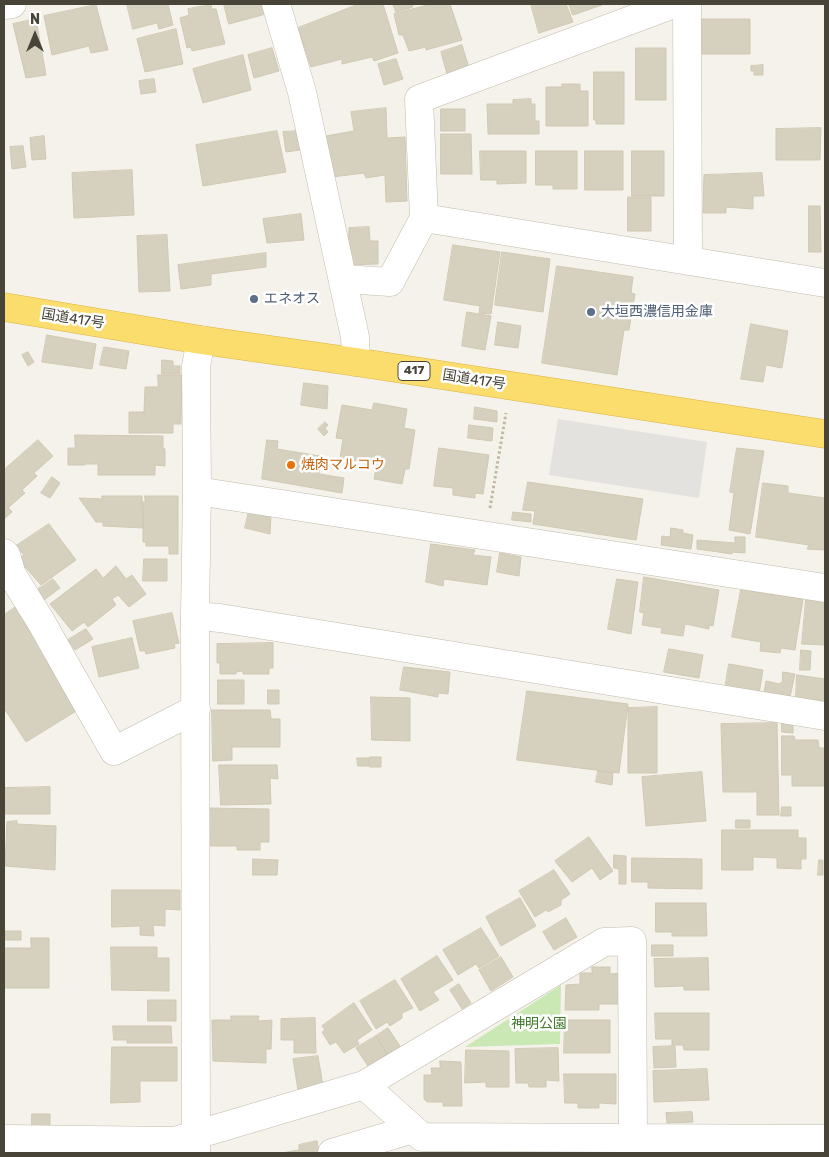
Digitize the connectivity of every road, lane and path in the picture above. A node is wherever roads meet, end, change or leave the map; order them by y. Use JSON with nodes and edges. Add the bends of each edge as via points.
{"nodes":[{"id":1,"x":12,"y":4,"type":"edge"},
{"id":2,"x":276,"y":4,"type":"edge"},
{"id":3,"x":674,"y":4,"type":"edge"},
{"id":4,"x":687,"y":4,"type":"edge"},
{"id":5,"x":4,"y":5,"type":"edge"},
{"id":6,"x":424,"y":218,"type":"junction"},
{"id":7,"x":688,"y":261,"type":"junction"},
{"id":8,"x":343,"y":279,"type":"junction"},
{"id":9,"x":825,"y":283,"type":"edge"},
{"id":10,"x":4,"y":307,"type":"edge"},
{"id":11,"x":201,"y":340,"type":"junction"},
{"id":12,"x":356,"y":362,"type":"junction"},
{"id":13,"x":511,"y":385,"type":"junction"},
{"id":14,"x":825,"y":434,"type":"edge"},
{"id":15,"x":197,"y":491,"type":"junction"},
{"id":16,"x":486,"y":536,"type":"junction"},
{"id":17,"x":6,"y":570,"type":"edge"},
{"id":18,"x":825,"y":588,"type":"edge"},
{"id":19,"x":195,"y":616,"type":"junction"},
{"id":20,"x":196,"y":709,"type":"junction"},
{"id":21,"x":825,"y":716,"type":"edge"},
{"id":22,"x":364,"y":1085,"type":"junction"},
{"id":23,"x":413,"y":1129,"type":"junction"},
{"id":24,"x":633,"y":1138,"type":"junction"},
{"id":25,"x":825,"y":1138,"type":"edge"},
{"id":26,"x":4,"y":1139,"type":"edge"},
{"id":27,"x":196,"y":1144,"type":"edge"},
{"id":28,"x":501,"y":1146,"type":"edge"},
{"id":29,"x":332,"y":1153,"type":"edge"}],
"edges":[{"from":1,"to":5,"type":"street"},
{"from":2,"to":8,"type":"street","via":[[302,92]]},
{"from":3,"to":6,"type":"street","via":[[419,99]]},
{"from":4,"to":7,"type":"street"},
{"from":6,"to":7,"type":"street"},
{"from":6,"to":8,"type":"street","via":[[390,282]]},
{"from":7,"to":9,"type":"street"},
{"from":8,"to":12,"type":"street","via":[[355,338]]},
{"from":10,"to":11,"type":"highway","name":"国道417号","number":"417"},
{"from":11,"to":12,"type":"highway","name":"国道417号","number":"417"},
{"from":11,"to":15,"type":"street","via":[[196,366]]},
{"from":12,"to":13,"type":"highway","name":"国道417号","number":"417"},
{"from":13,"to":14,"type":"highway","name":"国道417号","number":"417"},
{"from":13,"to":16,"type":"path"},
{"from":15,"to":16,"type":"street"},
{"from":15,"to":19,"type":"street"},
{"from":16,"to":18,"type":"street"},
{"from":17,"to":20,"type":"street","via":[[40,620],[114,751]]},
{"from":19,"to":20,"type":"street"},
{"from":19,"to":21,"type":"street"},
{"from":20,"to":27,"type":"street"},
{"from":22,"to":23,"type":"street"},
{"from":22,"to":24,"type":"street","via":[[604,942],[632,941]]},
{"from":22,"to":27,"type":"street"},
{"from":23,"to":28,"type":"street","via":[[422,1137]]},
{"from":23,"to":29,"type":"street"},
{"from":24,"to":25,"type":"street"},
{"from":24,"to":28,"type":"street"},
{"from":26,"to":27,"type":"street"}]}
